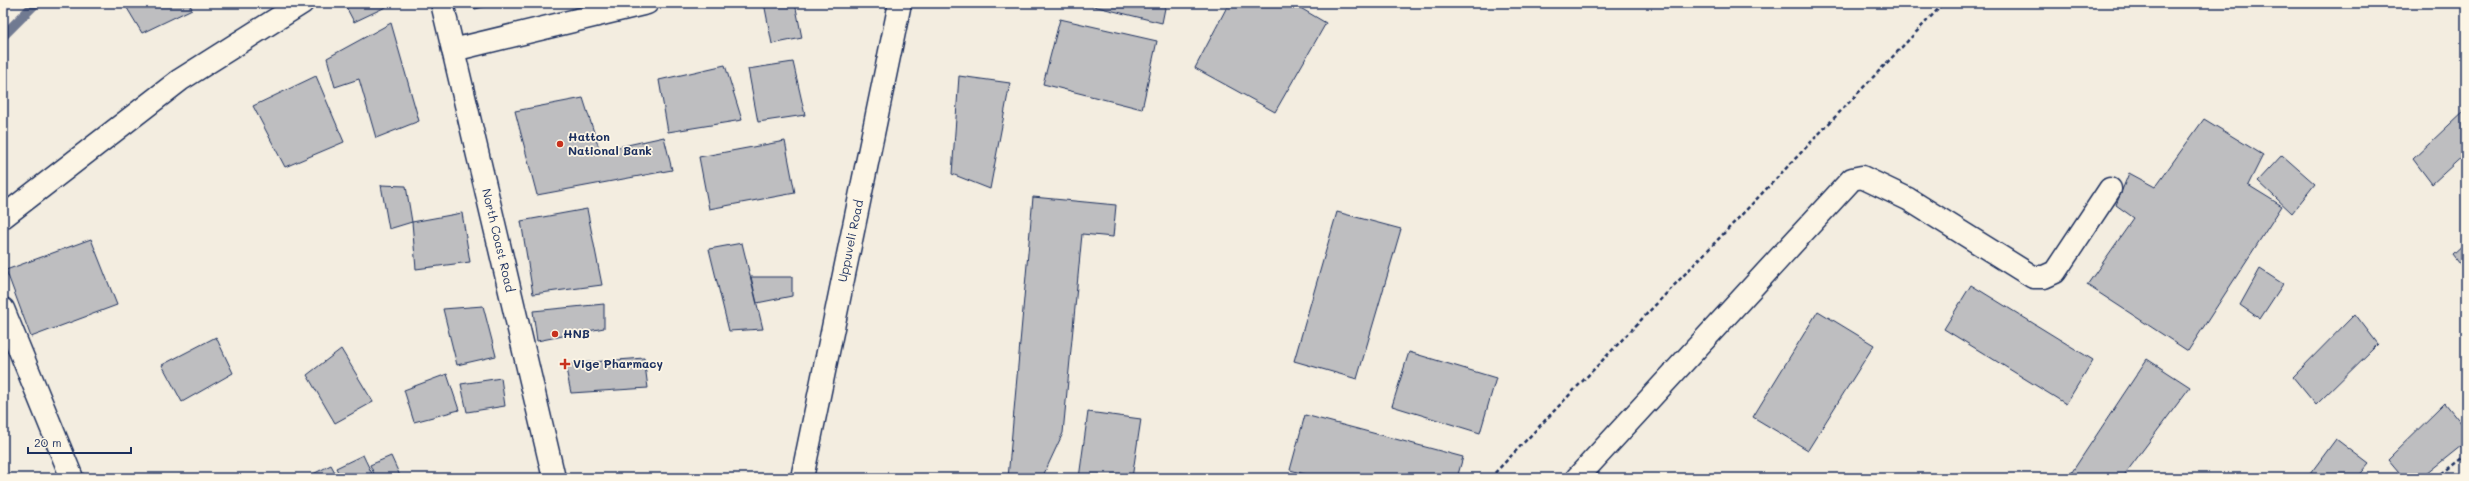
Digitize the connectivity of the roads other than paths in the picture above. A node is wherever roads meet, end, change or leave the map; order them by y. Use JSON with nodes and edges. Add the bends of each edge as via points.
{"nodes":[{"id":1,"x":302,"y":3,"type":"edge"},
{"id":2,"x":442,"y":3,"type":"edge"},
{"id":3,"x":647,"y":3,"type":"edge"},
{"id":4,"x":900,"y":3,"type":"edge"},
{"id":5,"x":453,"y":50,"type":"junction"},
{"id":6,"x":2110,"y":189,"type":"dead end"},
{"id":7,"x":3,"y":217,"type":"edge"},
{"id":8,"x":3,"y":309,"type":"edge"},
{"id":9,"x":72,"y":478,"type":"edge"},
{"id":10,"x":554,"y":478,"type":"edge"},
{"id":11,"x":802,"y":478,"type":"edge"},
{"id":12,"x":1577,"y":478,"type":"edge"}],
"edges":[{"from":1,"to":7,"type":"street","via":[[180,80]]},
{"from":2,"to":5,"type":"street","name":"North Coast Road"},
{"from":3,"to":5,"type":"street"},
{"from":4,"to":11,"type":"street","name":"Uppuveli Road"},
{"from":5,"to":10,"type":"street","name":"North Coast Road"},
{"from":6,"to":12,"type":"street","via":[[2055,272],[2044,277],[2033,277],[1908,199],[1862,178],[1852,179]]},
{"from":8,"to":9,"type":"street"}]}
